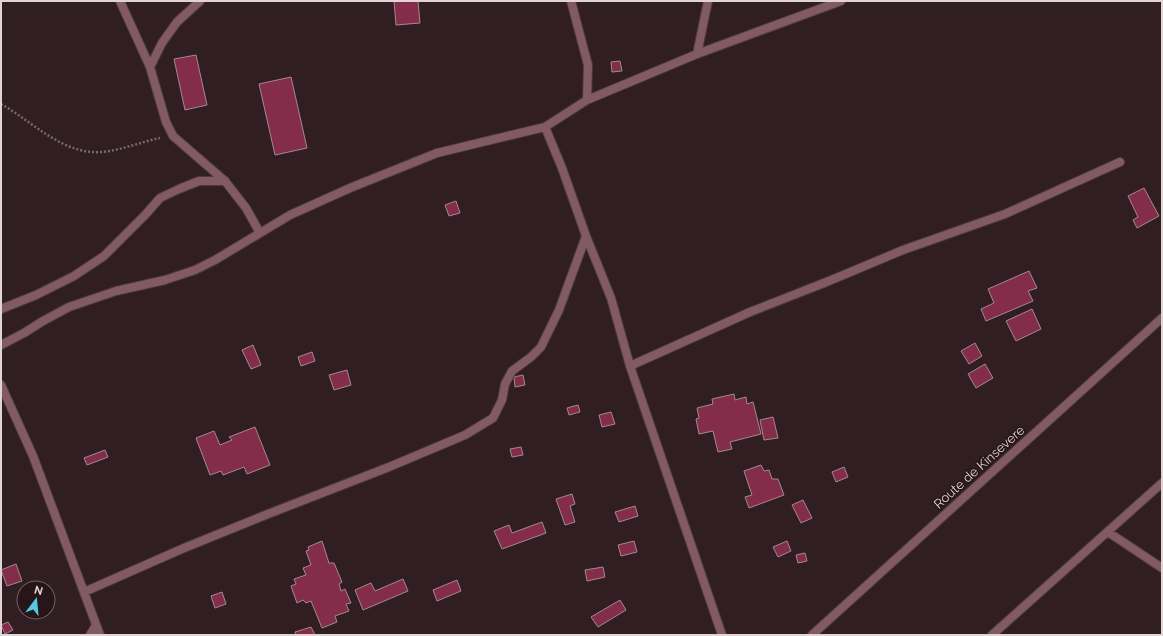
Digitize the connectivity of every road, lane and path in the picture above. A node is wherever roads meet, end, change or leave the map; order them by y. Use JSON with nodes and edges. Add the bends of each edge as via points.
{"nodes":[{"id":1,"x":120,"y":1,"type":"edge"},
{"id":2,"x":200,"y":1,"type":"edge"},
{"id":3,"x":571,"y":1,"type":"edge"},
{"id":4,"x":708,"y":1,"type":"edge"},
{"id":5,"x":841,"y":1,"type":"edge"},
{"id":6,"x":697,"y":54,"type":"junction"},
{"id":7,"x":150,"y":67,"type":"junction"},
{"id":8,"x":587,"y":100,"type":"junction"},
{"id":9,"x":1,"y":104,"type":"edge"},
{"id":10,"x":544,"y":127,"type":"junction"},
{"id":11,"x":173,"y":136,"type":"junction"},
{"id":12,"x":1120,"y":162,"type":"dead end"},
{"id":13,"x":225,"y":181,"type":"junction"},
{"id":14,"x":260,"y":233,"type":"junction"},
{"id":15,"x":586,"y":236,"type":"junction"},
{"id":16,"x":1,"y":309,"type":"edge"},
{"id":17,"x":1162,"y":318,"type":"edge"},
{"id":18,"x":1,"y":345,"type":"edge"},
{"id":19,"x":630,"y":366,"type":"junction"},
{"id":20,"x":1,"y":385,"type":"edge"},
{"id":21,"x":1162,"y":483,"type":"edge"},
{"id":22,"x":1108,"y":532,"type":"junction"},
{"id":23,"x":1162,"y":568,"type":"edge"},
{"id":24,"x":84,"y":592,"type":"junction"},
{"id":25,"x":96,"y":625,"type":"junction"},
{"id":26,"x":90,"y":635,"type":"edge"},
{"id":27,"x":100,"y":635,"type":"edge"},
{"id":28,"x":722,"y":635,"type":"edge"},
{"id":29,"x":812,"y":635,"type":"edge"},
{"id":30,"x":992,"y":635,"type":"edge"}],
"edges":[{"from":1,"to":7,"type":"street"},
{"from":2,"to":7,"type":"street","via":[[177,22],[162,43]]},
{"from":3,"to":8,"type":"street","via":[[588,65]]},
{"from":4,"to":6,"type":"street"},
{"from":5,"to":6,"type":"street"},
{"from":6,"to":8,"type":"street"},
{"from":7,"to":11,"type":"street","via":[[166,122]]},
{"from":8,"to":10,"type":"street"},
{"from":9,"to":11,"type":"path","via":[[50,137],[88,152],[104,152]]},
{"from":10,"to":14,"type":"street","via":[[437,153],[290,215]]},
{"from":10,"to":15,"type":"street","via":[[562,168]]},
{"from":11,"to":13,"type":"street"},
{"from":12,"to":19,"type":"street","via":[[1006,214],[903,250],[830,282],[750,312]]},
{"from":13,"to":14,"type":"street","via":[[246,208]]},
{"from":13,"to":16,"type":"street","via":[[199,181],[160,198],[104,256],[74,276]]},
{"from":14,"to":18,"type":"street","via":[[195,270],[116,291],[69,307]]},
{"from":15,"to":19,"type":"street","via":[[611,298]]},
{"from":15,"to":24,"type":"street","via":[[559,310],[541,347],[531,358],[512,371],[493,418],[466,436],[247,523]]},
{"from":17,"to":29,"type":"street","name":"Route de Kinsevere"},
{"from":19,"to":28,"type":"street"},
{"from":20,"to":24,"type":"street","via":[[33,456]]},
{"from":21,"to":22,"type":"street"},
{"from":22,"to":23,"type":"street"},
{"from":22,"to":30,"type":"street"},
{"from":24,"to":25,"type":"street"},
{"from":25,"to":26,"type":"street"},
{"from":25,"to":27,"type":"street"}]}
